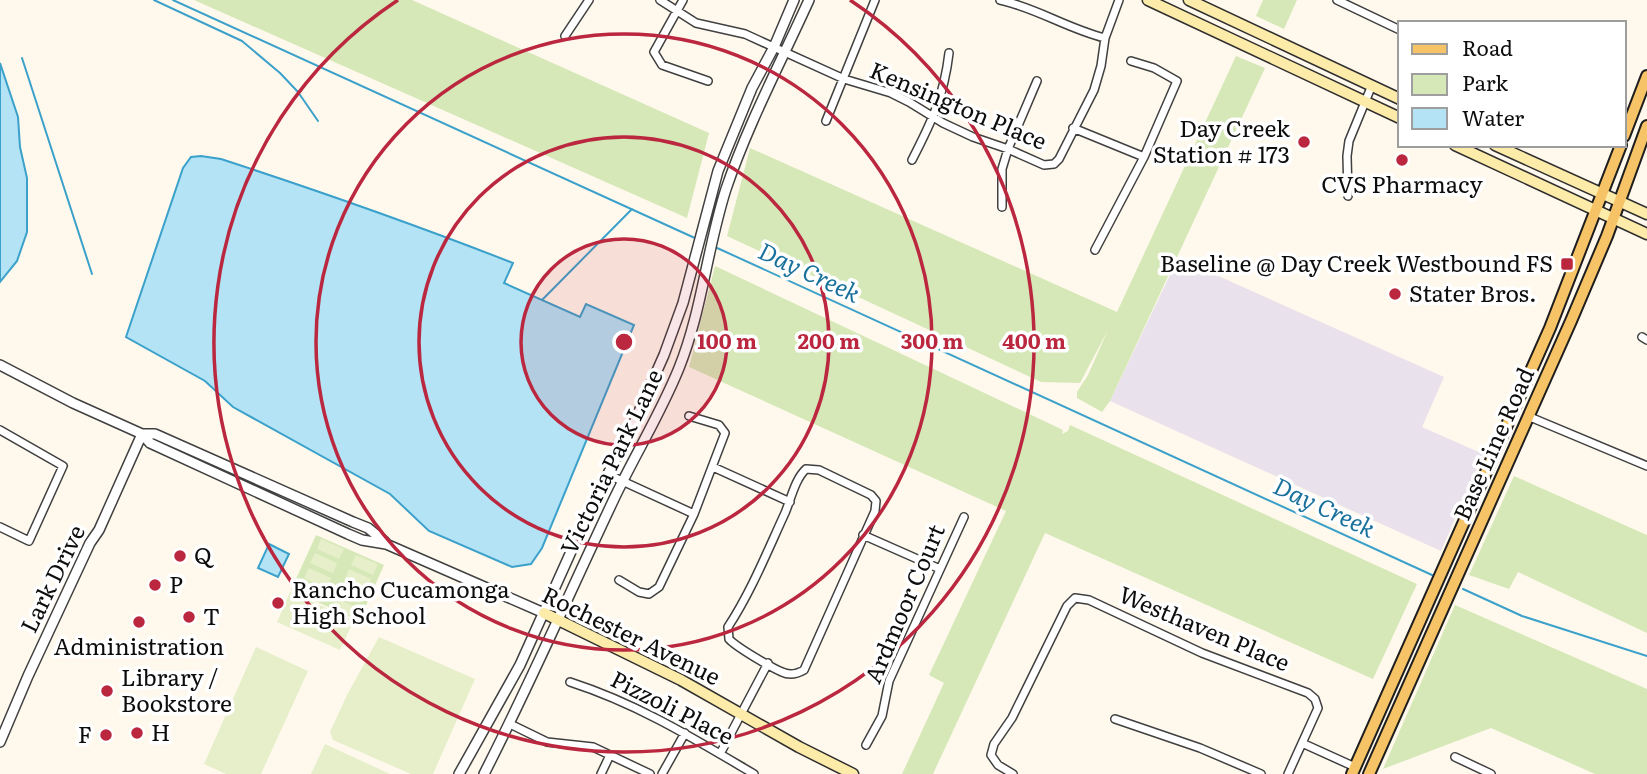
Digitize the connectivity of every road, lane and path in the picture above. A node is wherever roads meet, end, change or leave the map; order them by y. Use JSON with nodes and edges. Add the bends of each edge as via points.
{"nodes":[{"id":1,"x":589,"y":0,"type":"edge"},
{"id":2,"x":660,"y":0,"type":"edge"},
{"id":3,"x":683,"y":0,"type":"edge"},
{"id":4,"x":794,"y":0,"type":"edge"},
{"id":5,"x":809,"y":0,"type":"edge"},
{"id":6,"x":875,"y":0,"type":"edge"},
{"id":7,"x":1000,"y":0,"type":"edge"},
{"id":8,"x":1119,"y":0,"type":"edge"},
{"id":9,"x":1148,"y":0,"type":"edge"},
{"id":10,"x":1189,"y":0,"type":"edge"},
{"id":11,"x":1337,"y":0,"type":"edge"},
{"id":12,"x":677,"y":12,"type":"junction"},
{"id":13,"x":1398,"y":29,"type":"edge"},
{"id":14,"x":565,"y":36,"type":"dead end"},
{"id":15,"x":1105,"y":38,"type":"junction"},
{"id":16,"x":774,"y":47,"type":"junction"},
{"id":17,"x":785,"y":52,"type":"junction"},
{"id":18,"x":949,"y":52,"type":"dead end"},
{"id":19,"x":1131,"y":61,"type":"dead end"},
{"id":20,"x":1647,"y":76,"type":"edge"},
{"id":21,"x":844,"y":79,"type":"junction"},
{"id":22,"x":1037,"y":81,"type":"dead end"},
{"id":23,"x":708,"y":82,"type":"dead end"},
{"id":24,"x":1372,"y":85,"type":"junction"},
{"id":25,"x":1398,"y":98,"type":"edge"},
{"id":26,"x":1365,"y":100,"type":"junction"},
{"id":27,"x":1398,"y":117,"type":"edge"},
{"id":28,"x":934,"y":118,"type":"junction"},
{"id":29,"x":826,"y":121,"type":"dead end"},
{"id":30,"x":1647,"y":126,"type":"edge"},
{"id":31,"x":1073,"y":128,"type":"junction"},
{"id":32,"x":1626,"y":131,"type":"edge"},
{"id":33,"x":1459,"y":147,"type":"edge"},
{"id":34,"x":1499,"y":147,"type":"edge"},
{"id":35,"x":1620,"y":147,"type":"edge"},
{"id":36,"x":1008,"y":149,"type":"junction"},
{"id":37,"x":1144,"y":158,"type":"junction"},
{"id":38,"x":912,"y":160,"type":"dead end"},
{"id":39,"x":1602,"y":194,"type":"junction"},
{"id":40,"x":1348,"y":196,"type":"dead end"},
{"id":41,"x":1619,"y":201,"type":"junction"},
{"id":42,"x":1002,"y":207,"type":"dead end"},
{"id":43,"x":1597,"y":211,"type":"junction"},
{"id":44,"x":1647,"y":214,"type":"edge"},
{"id":45,"x":1613,"y":218,"type":"junction"},
{"id":46,"x":1647,"y":234,"type":"edge"},
{"id":47,"x":1095,"y":250,"type":"dead end"},
{"id":48,"x":0,"y":365,"type":"edge"},
{"id":49,"x":689,"y":416,"type":"dead end"},
{"id":50,"x":1530,"y":417,"type":"junction"},
{"id":51,"x":0,"y":430,"type":"edge"},
{"id":52,"x":142,"y":435,"type":"junction"},
{"id":53,"x":1647,"y":466,"type":"edge"},
{"id":54,"x":713,"y":467,"type":"junction"},
{"id":55,"x":607,"y":474,"type":"junction"},
{"id":56,"x":623,"y":481,"type":"junction"},
{"id":57,"x":790,"y":502,"type":"junction"},
{"id":58,"x":694,"y":514,"type":"junction"},
{"id":59,"x":964,"y":517,"type":"dead end"},
{"id":60,"x":0,"y":527,"type":"edge"},
{"id":61,"x":863,"y":535,"type":"junction"},
{"id":62,"x":940,"y":569,"type":"junction"},
{"id":63,"x":619,"y":580,"type":"dead end"},
{"id":64,"x":544,"y":613,"type":"junction"},
{"id":65,"x":558,"y":620,"type":"junction"},
{"id":66,"x":768,"y":663,"type":"junction"},
{"id":67,"x":570,"y":682,"type":"dead end"},
{"id":68,"x":741,"y":714,"type":"junction"},
{"id":69,"x":1115,"y":719,"type":"dead end"},
{"id":70,"x":510,"y":724,"type":"junction"},
{"id":71,"x":685,"y":733,"type":"junction"},
{"id":72,"x":0,"y":742,"type":"edge"},
{"id":73,"x":1302,"y":743,"type":"junction"},
{"id":74,"x":866,"y":745,"type":"dead end"},
{"id":75,"x":720,"y":754,"type":"junction"},
{"id":76,"x":610,"y":755,"type":"junction"},
{"id":77,"x":1455,"y":757,"type":"dead end"},
{"id":78,"x":1354,"y":770,"type":"edge"},
{"id":79,"x":459,"y":774,"type":"edge"},
{"id":80,"x":484,"y":774,"type":"edge"},
{"id":81,"x":601,"y":774,"type":"edge"},
{"id":82,"x":649,"y":774,"type":"edge"},
{"id":83,"x":663,"y":774,"type":"edge"},
{"id":84,"x":754,"y":774,"type":"edge"},
{"id":85,"x":853,"y":774,"type":"edge"},
{"id":86,"x":1013,"y":774,"type":"edge"},
{"id":87,"x":1261,"y":774,"type":"edge"},
{"id":88,"x":1288,"y":774,"type":"edge"},
{"id":89,"x":1369,"y":774,"type":"edge"},
{"id":90,"x":1491,"y":774,"type":"edge"}],
"edges":[{"from":1,"to":14,"type":"street"},
{"from":2,"to":12,"type":"street","name":"Kensington Place"},
{"from":3,"to":12,"type":"street"},
{"from":4,"to":16,"type":"street","name":"Victoria Park Lane"},
{"from":5,"to":17,"type":"street","name":"Victoria Park Lane"},
{"from":6,"to":21,"type":"street"},
{"from":7,"to":15,"type":"street"},
{"from":8,"to":15,"type":"street"},
{"from":9,"to":26,"type":"main road"},
{"from":10,"to":24,"type":"main road"},
{"from":11,"to":13,"type":"street"},
{"from":12,"to":16,"type":"street","name":"Kensington Place","via":[[696,23],[733,30]]},
{"from":12,"to":23,"type":"street","via":[[656,45],[656,58],[662,65]]},
{"from":15,"to":31,"type":"street","via":[[1094,90]]},
{"from":16,"to":17,"type":"street","name":"Kensington Place"},
{"from":16,"to":55,"type":"street","name":"Victoria Park Lane","via":[[725,151],[671,338]]},
{"from":17,"to":21,"type":"street","name":"Kensington Place"},
{"from":17,"to":56,"type":"street","name":"Victoria Park Lane","via":[[739,157],[680,365],[658,418]]},
{"from":18,"to":28,"type":"street"},
{"from":19,"to":37,"type":"street","via":[[1177,81]]},
{"from":20,"to":32,"type":"main road"},
{"from":21,"to":28,"type":"street","name":"Kensington Place","via":[[891,93]]},
{"from":21,"to":29,"type":"street"},
{"from":22,"to":36,"type":"street"},
{"from":24,"to":25,"type":"main road"},
{"from":24,"to":26,"type":"street"},
{"from":26,"to":27,"type":"main road"},
{"from":26,"to":40,"type":"street","via":[[1347,150]]},
{"from":28,"to":36,"type":"street","name":"Kensington Place","via":[[958,132]]},
{"from":28,"to":38,"type":"street"},
{"from":30,"to":41,"type":"main road","name":"Base Line Road"},
{"from":31,"to":36,"type":"street","name":"Kensington Place","via":[[1059,159],[1049,165]]},
{"from":31,"to":37,"type":"street"},
{"from":33,"to":43,"type":"main road"},
{"from":34,"to":39,"type":"main road"},
{"from":35,"to":39,"type":"main road","name":"Base Line Road"},
{"from":36,"to":42,"type":"street","via":[[1002,169]]},
{"from":37,"to":47,"type":"street"},
{"from":39,"to":41,"type":"main road"},
{"from":39,"to":43,"type":"main road","name":"Base Line Road"},
{"from":41,"to":44,"type":"main road"},
{"from":41,"to":45,"type":"main road","name":"Base Line Road"},
{"from":43,"to":45,"type":"main road"},
{"from":43,"to":78,"type":"main road","name":"Base Line Road","via":[[1550,328]]},
{"from":45,"to":46,"type":"main road"},
{"from":45,"to":50,"type":"main road","name":"Base Line Road"},
{"from":48,"to":52,"type":"street","name":"Rochester Avenue"},
{"from":49,"to":54,"type":"street","via":[[719,425],[725,433]]},
{"from":50,"to":53,"type":"street"},
{"from":50,"to":89,"type":"main road","name":"Base Line Road"},
{"from":51,"to":60,"type":"street","via":[[63,466],[29,541]]},
{"from":52,"to":64,"type":"street","name":"Rochester Avenue","via":[[150,443],[348,534],[386,544]]},
{"from":52,"to":72,"type":"street","name":"Lark Drive"},
{"from":54,"to":57,"type":"street"},
{"from":54,"to":58,"type":"street"},
{"from":55,"to":56,"type":"street"},
{"from":55,"to":64,"type":"street","name":"Victoria Park Lane"},
{"from":56,"to":58,"type":"street"},
{"from":56,"to":65,"type":"street","name":"Victoria Park Lane"},
{"from":57,"to":61,"type":"street","via":[[799,475],[806,469],[819,470],[876,501]]},
{"from":57,"to":66,"type":"street","via":[[728,627],[729,639],[737,648]]},
{"from":58,"to":63,"type":"street","via":[[659,587],[649,594]]},
{"from":59,"to":62,"type":"street","name":"Ardmoor Court"},
{"from":61,"to":62,"type":"street"},
{"from":61,"to":66,"type":"street","via":[[804,670],[797,675],[783,673]]},
{"from":62,"to":74,"type":"street","name":"Ardmoor Court","via":[[889,681],[882,716]]},
{"from":64,"to":65,"type":"main road","name":"Rochester Avenue"},
{"from":64,"to":79,"type":"street","name":"Victoria Park Lane"},
{"from":65,"to":68,"type":"main road","name":"Rochester Avenue"},
{"from":65,"to":70,"type":"street","name":"Victoria Park Lane"},
{"from":66,"to":68,"type":"street"},
{"from":67,"to":71,"type":"street","name":"Pizzoli Place","via":[[619,699]]},
{"from":68,"to":75,"type":"street"},
{"from":68,"to":85,"type":"main road","name":"Rochester Avenue"},
{"from":69,"to":87,"type":"street"},
{"from":70,"to":76,"type":"street","via":[[547,742],[593,747]]},
{"from":70,"to":80,"type":"street","name":"Victoria Park Lane"},
{"from":71,"to":75,"type":"street","name":"Pizzoli Place"},
{"from":71,"to":83,"type":"street"},
{"from":73,"to":78,"type":"street"},
{"from":73,"to":86,"type":"street","name":"Westhaven Place","via":[[1318,708],[1308,693],[1075,598],[994,744],[991,755]]},
{"from":73,"to":88,"type":"street"},
{"from":75,"to":84,"type":"street","name":"Pizzoli Place"},
{"from":76,"to":81,"type":"street"},
{"from":76,"to":82,"type":"street"},
{"from":77,"to":90,"type":"street"}]}
